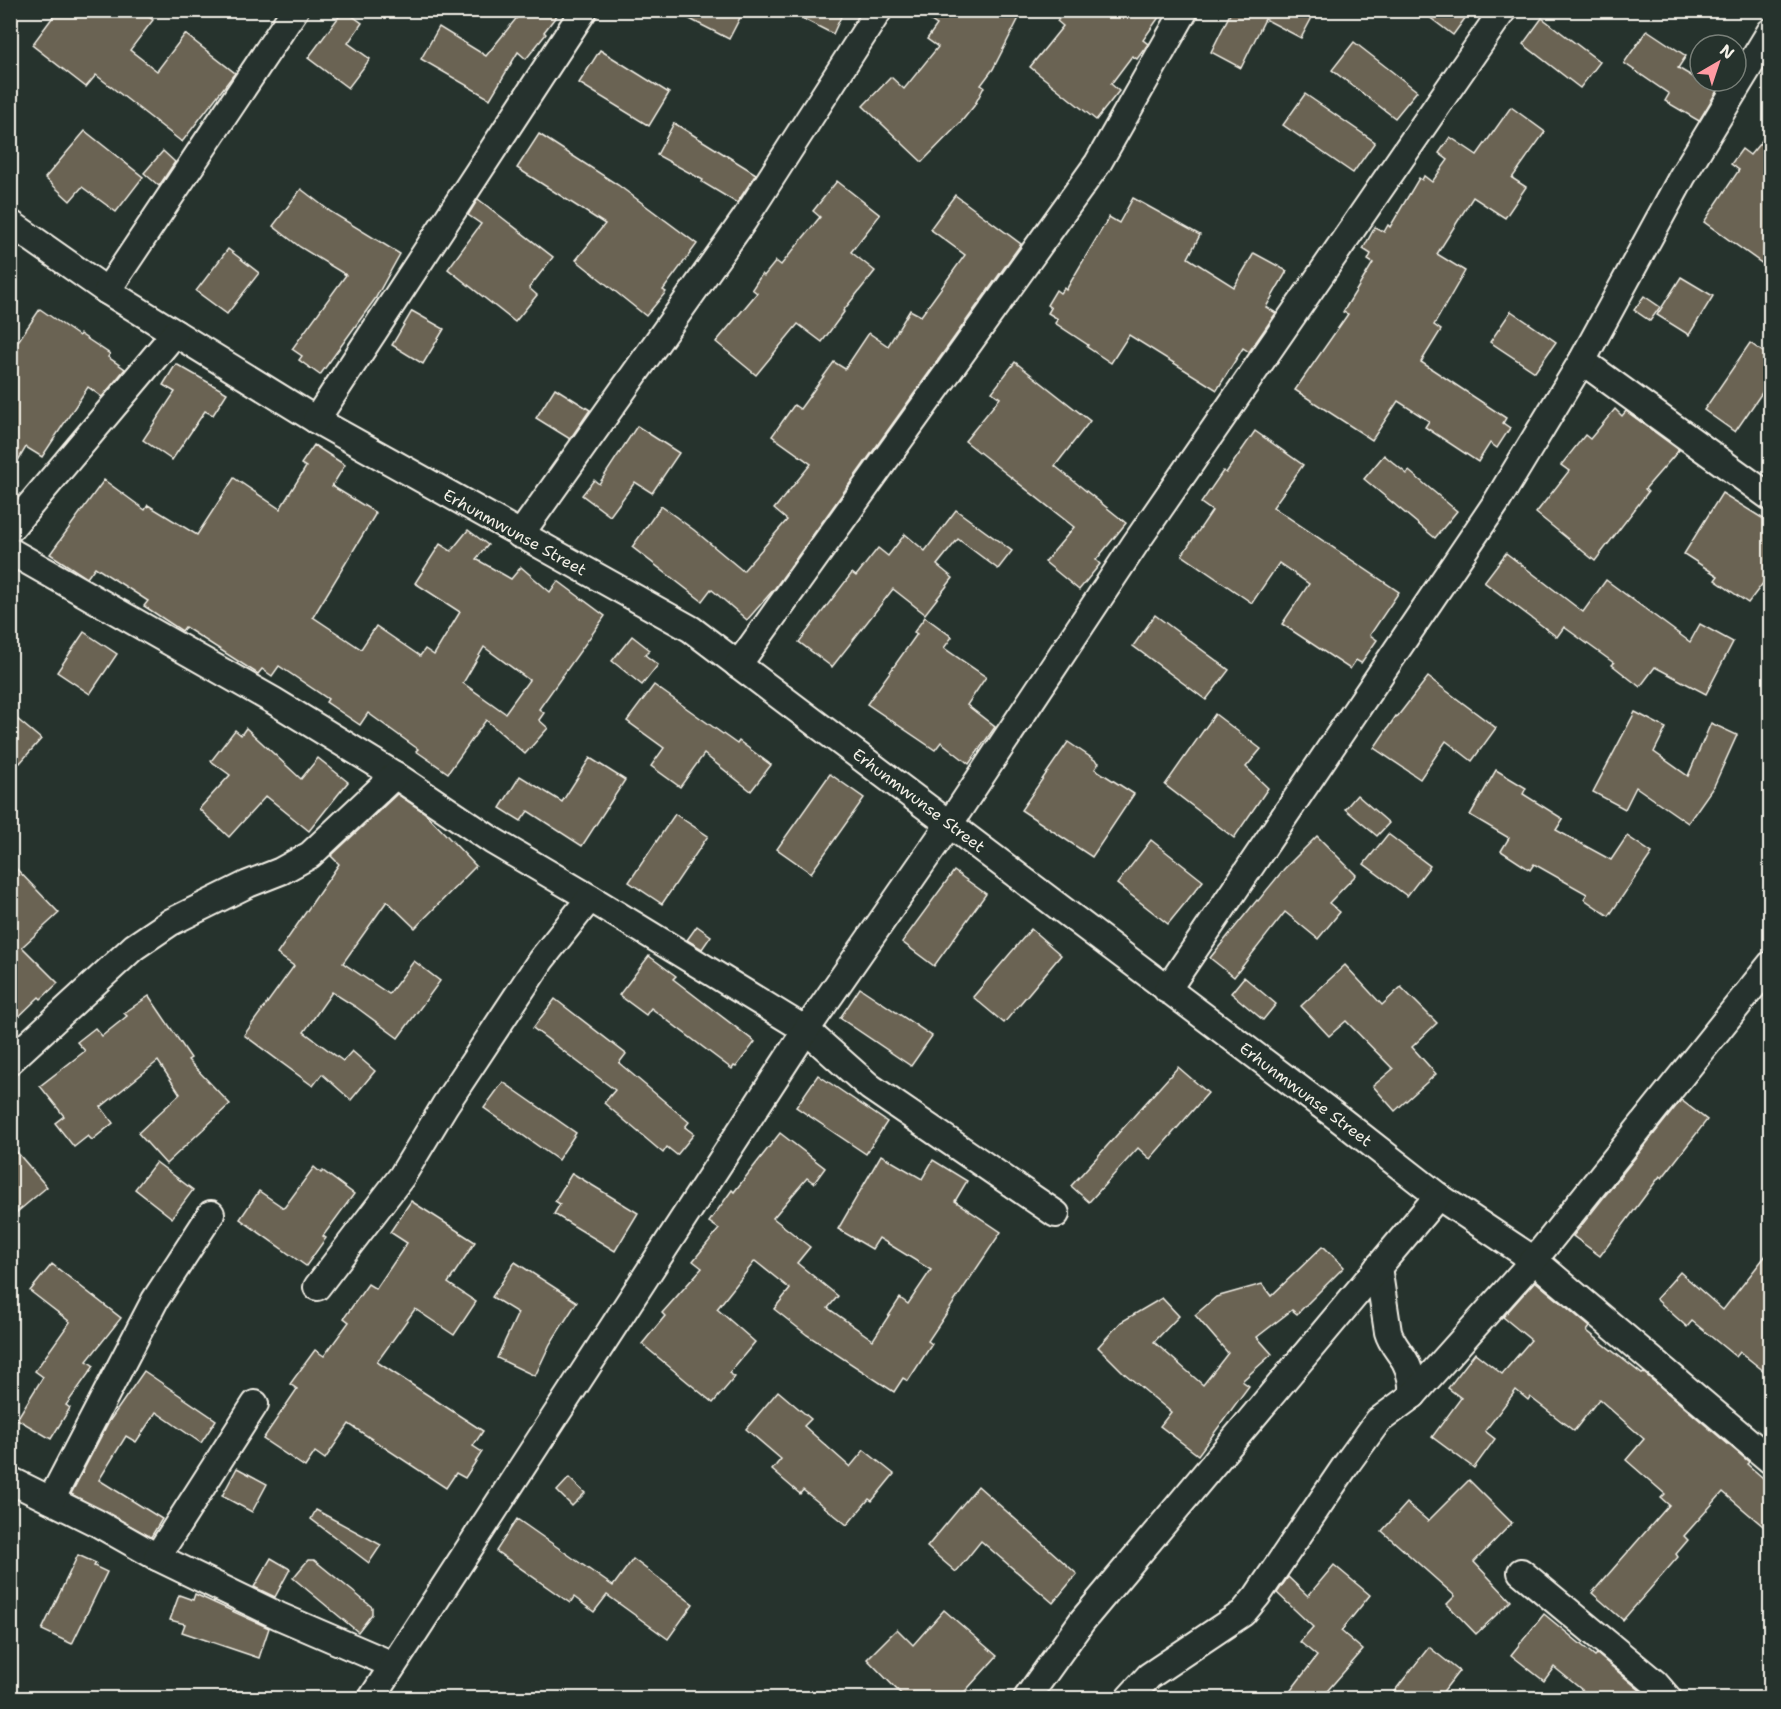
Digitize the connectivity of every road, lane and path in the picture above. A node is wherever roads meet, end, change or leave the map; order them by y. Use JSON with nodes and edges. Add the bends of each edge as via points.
{"nodes":[{"id":1,"x":296,"y":10,"type":"edge"},
{"id":2,"x":584,"y":10,"type":"edge"},
{"id":3,"x":879,"y":10,"type":"edge"},
{"id":4,"x":1185,"y":10,"type":"edge"},
{"id":5,"x":1503,"y":10,"type":"edge"},
{"id":6,"x":1770,"y":32,"type":"edge"},
{"id":7,"x":10,"y":222,"type":"edge"},
{"id":8,"x":107,"y":291,"type":"junction"},
{"id":9,"x":175,"y":333,"type":"junction"},
{"id":10,"x":1582,"y":361,"type":"junction"},
{"id":11,"x":316,"y":420,"type":"junction"},
{"id":12,"x":1770,"y":497,"type":"edge"},
{"id":13,"x":10,"y":529,"type":"edge"},
{"id":14,"x":520,"y":535,"type":"junction"},
{"id":15,"x":10,"y":551,"type":"edge"},
{"id":16,"x":738,"y":665,"type":"junction"},
{"id":17,"x":395,"y":775,"type":"junction"},
{"id":18,"x":950,"y":823,"type":"junction"},
{"id":19,"x":590,"y":898,"type":"junction"},
{"id":20,"x":1770,"y":965,"type":"edge"},
{"id":21,"x":1167,"y":990,"type":"junction"},
{"id":22,"x":807,"y":1030,"type":"junction"},
{"id":23,"x":10,"y":1061,"type":"edge"},
{"id":24,"x":1438,"y":1196,"type":"junction"},
{"id":25,"x":211,"y":1214,"type":"dead end"},
{"id":26,"x":1056,"y":1214,"type":"dead end"},
{"id":27,"x":1534,"y":1260,"type":"junction"},
{"id":28,"x":1378,"y":1267,"type":"junction"},
{"id":29,"x":317,"y":1287,"type":"dead end"},
{"id":30,"x":1413,"y":1395,"type":"junction"},
{"id":31,"x":255,"y":1404,"type":"dead end"},
{"id":32,"x":1770,"y":1460,"type":"edge"},
{"id":33,"x":10,"y":1480,"type":"edge"},
{"id":34,"x":51,"y":1500,"type":"junction"},
{"id":35,"x":158,"y":1557,"type":"junction"},
{"id":36,"x":1521,"y":1572,"type":"dead end"},
{"id":37,"x":393,"y":1665,"type":"junction"},
{"id":38,"x":372,"y":1698,"type":"edge"},
{"id":39,"x":1027,"y":1698,"type":"edge"},
{"id":40,"x":1129,"y":1698,"type":"edge"},
{"id":41,"x":1668,"y":1698,"type":"edge"}],
"edges":[{"from":1,"to":8,"type":"street"},
{"from":2,"to":11,"type":"street"},
{"from":3,"to":14,"type":"street","via":[[744,220]]},
{"from":4,"to":16,"type":"street","via":[[1098,163]]},
{"from":5,"to":18,"type":"street","via":[[1135,544]]},
{"from":6,"to":10,"type":"street","via":[[1682,177]]},
{"from":7,"to":8,"type":"street","name":"Erhunmwunse Street"},
{"from":8,"to":9,"type":"street","name":"Erhunmwunse Street"},
{"from":9,"to":11,"type":"street","name":"Erhunmwunse Street"},
{"from":9,"to":13,"type":"street"},
{"from":10,"to":12,"type":"street"},
{"from":10,"to":21,"type":"street","via":[[1496,503]]},
{"from":11,"to":14,"type":"street","name":"Erhunmwunse Street"},
{"from":14,"to":16,"type":"street","name":"Erhunmwunse Street","via":[[691,629]]},
{"from":15,"to":17,"type":"street","via":[[274,701]]},
{"from":16,"to":18,"type":"street","name":"Erhunmwunse Street"},
{"from":17,"to":19,"type":"street","via":[[492,841]]},
{"from":17,"to":23,"type":"street","via":[[310,855],[171,922],[134,946]]},
{"from":18,"to":21,"type":"street","name":"Erhunmwunse Street"},
{"from":18,"to":22,"type":"street"},
{"from":19,"to":22,"type":"street"},
{"from":19,"to":29,"type":"street","via":[[541,960],[402,1176]]},
{"from":20,"to":27,"type":"street"},
{"from":21,"to":24,"type":"street","name":"Erhunmwunse Street","via":[[1338,1116]]},
{"from":22,"to":26,"type":"street","via":[[870,1087]]},
{"from":22,"to":37,"type":"street"},
{"from":24,"to":27,"type":"street","name":"Erhunmwunse Street"},
{"from":24,"to":28,"type":"street"},
{"from":25,"to":34,"type":"street","via":[[155,1300]]},
{"from":27,"to":30,"type":"street"},
{"from":27,"to":32,"type":"street","name":"Erhunmwunse Street"},
{"from":28,"to":30,"type":"street","via":[[1390,1341],[1406,1363]]},
{"from":28,"to":39,"type":"street","via":[[1082,1621]]},
{"from":30,"to":40,"type":"street","via":[[1378,1421],[1243,1613],[1149,1676]]},
{"from":31,"to":35,"type":"street"},
{"from":33,"to":34,"type":"street"},
{"from":34,"to":35,"type":"street"},
{"from":35,"to":37,"type":"street","via":[[279,1616]]},
{"from":36,"to":41,"type":"street","via":[[1656,1683]]},
{"from":37,"to":38,"type":"street"}]}
